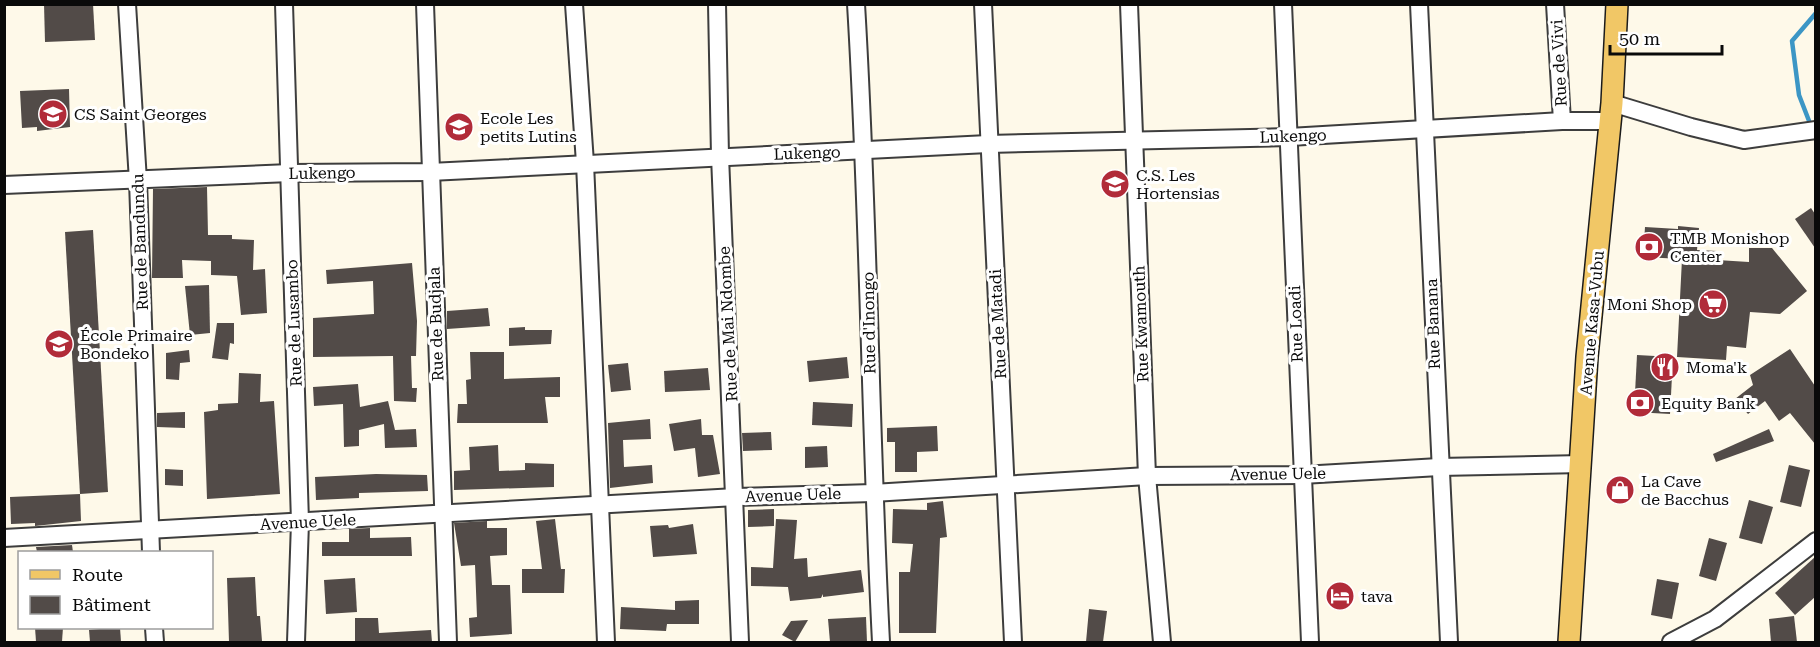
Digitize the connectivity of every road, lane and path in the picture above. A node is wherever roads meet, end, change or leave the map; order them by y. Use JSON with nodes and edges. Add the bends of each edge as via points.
{"nodes":[{"id":1,"x":127,"y":4,"type":"edge"},
{"id":2,"x":284,"y":4,"type":"edge"},
{"id":3,"x":425,"y":4,"type":"edge"},
{"id":4,"x":574,"y":4,"type":"edge"},
{"id":5,"x":717,"y":4,"type":"edge"},
{"id":6,"x":856,"y":4,"type":"edge"},
{"id":7,"x":983,"y":4,"type":"edge"},
{"id":8,"x":1129,"y":4,"type":"edge"},
{"id":9,"x":1283,"y":4,"type":"edge"},
{"id":10,"x":1419,"y":4,"type":"edge"},
{"id":11,"x":1555,"y":4,"type":"edge"},
{"id":12,"x":1617,"y":4,"type":"edge"},
{"id":13,"x":1611,"y":112,"type":"junction"},
{"id":14,"x":1562,"y":121,"type":"junction"},
{"id":15,"x":1425,"y":129,"type":"junction"},
{"id":16,"x":1815,"y":130,"type":"edge"},
{"id":17,"x":1289,"y":136,"type":"junction"},
{"id":18,"x":1134,"y":140,"type":"junction"},
{"id":19,"x":988,"y":144,"type":"junction"},
{"id":20,"x":865,"y":151,"type":"junction"},
{"id":21,"x":720,"y":156,"type":"junction"},
{"id":22,"x":585,"y":163,"type":"junction"},
{"id":23,"x":430,"y":172,"type":"junction"},
{"id":24,"x":290,"y":173,"type":"junction"},
{"id":25,"x":138,"y":181,"type":"junction"},
{"id":26,"x":4,"y":185,"type":"edge"},
{"id":27,"x":1582,"y":464,"type":"junction"},
{"id":28,"x":1439,"y":467,"type":"junction"},
{"id":29,"x":1302,"y":475,"type":"junction"},
{"id":30,"x":1147,"y":476,"type":"junction"},
{"id":31,"x":1006,"y":485,"type":"junction"},
{"id":32,"x":873,"y":493,"type":"junction"},
{"id":33,"x":736,"y":497,"type":"junction"},
{"id":34,"x":600,"y":506,"type":"junction"},
{"id":35,"x":443,"y":513,"type":"junction"},
{"id":36,"x":300,"y":522,"type":"junction"},
{"id":37,"x":150,"y":531,"type":"junction"},
{"id":38,"x":4,"y":538,"type":"edge"},
{"id":39,"x":1815,"y":541,"type":"edge"},
{"id":40,"x":151,"y":551,"type":"edge"},
{"id":41,"x":296,"y":642,"type":"edge"},
{"id":42,"x":448,"y":642,"type":"edge"},
{"id":43,"x":606,"y":642,"type":"edge"},
{"id":44,"x":740,"y":642,"type":"edge"},
{"id":45,"x":881,"y":642,"type":"edge"},
{"id":46,"x":1013,"y":642,"type":"edge"},
{"id":47,"x":1162,"y":642,"type":"edge"},
{"id":48,"x":1310,"y":642,"type":"edge"},
{"id":49,"x":1449,"y":642,"type":"edge"},
{"id":50,"x":1569,"y":642,"type":"edge"},
{"id":51,"x":1671,"y":642,"type":"edge"}],
"edges":[{"from":1,"to":25,"type":"street","name":"Rue de Bandundu"},
{"from":2,"to":24,"type":"street","name":"Rue de Lusambo"},
{"from":3,"to":23,"type":"street","name":"Rue de Budjala"},
{"from":4,"to":22,"type":"street"},
{"from":5,"to":21,"type":"street","name":"Rue de Mai Ndombe"},
{"from":6,"to":20,"type":"street","name":"Rue d'Inongo"},
{"from":7,"to":19,"type":"street","name":"Rue de Matadi"},
{"from":8,"to":18,"type":"street","name":"Rue Kwamouth"},
{"from":9,"to":17,"type":"street","name":"Rue Loadi"},
{"from":10,"to":15,"type":"street","name":"Rue Banana"},
{"from":11,"to":14,"type":"street","name":"Rue de Vivi"},
{"from":12,"to":13,"type":"main road","name":"Avenue Kasa-Vubu"},
{"from":13,"to":14,"type":"street","name":"Lukengo"},
{"from":13,"to":16,"type":"street","name":"Lukengo","via":[[1744,140]]},
{"from":13,"to":27,"type":"main road","name":"Avenue Kasa-Vubu","via":[[1587,357]]},
{"from":14,"to":15,"type":"street","name":"Lukengo"},
{"from":15,"to":17,"type":"street","name":"Lukengo"},
{"from":15,"to":28,"type":"street","name":"Rue Banana"},
{"from":17,"to":18,"type":"street","name":"Lukengo"},
{"from":17,"to":29,"type":"street","name":"Rue Loadi"},
{"from":18,"to":19,"type":"street","name":"Lukengo"},
{"from":18,"to":30,"type":"street","name":"Rue Kwamouth"},
{"from":19,"to":20,"type":"street","name":"Lukengo"},
{"from":19,"to":31,"type":"street","name":"Rue de Matadi"},
{"from":20,"to":21,"type":"street","name":"Lukengo"},
{"from":20,"to":32,"type":"street","name":"Rue d'Inongo"},
{"from":21,"to":22,"type":"street","name":"Lukengo"},
{"from":21,"to":33,"type":"street","name":"Rue de Mai Ndombe"},
{"from":22,"to":23,"type":"street","name":"Lukengo"},
{"from":22,"to":34,"type":"street"},
{"from":23,"to":24,"type":"street","name":"Lukengo"},
{"from":23,"to":35,"type":"street","name":"Rue de Budjala"},
{"from":24,"to":25,"type":"street","name":"Lukengo"},
{"from":24,"to":36,"type":"street","name":"Rue de Lusambo"},
{"from":25,"to":26,"type":"street","name":"Lukengo"},
{"from":25,"to":37,"type":"street","name":"Rue de Bandundu"},
{"from":27,"to":28,"type":"street","name":"Avenue Uele"},
{"from":27,"to":50,"type":"main road","name":"Avenue Kasa-Vubu"},
{"from":28,"to":29,"type":"street","name":"Avenue Uele"},
{"from":28,"to":49,"type":"street","name":"Rue Banana"},
{"from":29,"to":30,"type":"street","name":"Avenue Uele"},
{"from":29,"to":48,"type":"street","name":"Rue Loadi"},
{"from":30,"to":31,"type":"street","name":"Avenue Uele"},
{"from":30,"to":47,"type":"street","name":"Rue Kwamouth"},
{"from":31,"to":32,"type":"street","name":"Avenue Uele"},
{"from":31,"to":46,"type":"street","name":"Rue de Matadi"},
{"from":32,"to":33,"type":"street","name":"Avenue Uele"},
{"from":32,"to":45,"type":"street","name":"Rue d'Inongo"},
{"from":33,"to":34,"type":"street","name":"Avenue Uele"},
{"from":33,"to":44,"type":"street","name":"Rue de Mai Ndombe"},
{"from":34,"to":35,"type":"street","name":"Avenue Uele"},
{"from":34,"to":43,"type":"street"},
{"from":35,"to":36,"type":"street","name":"Avenue Uele"},
{"from":35,"to":42,"type":"street","name":"Rue de Budjala"},
{"from":36,"to":37,"type":"street","name":"Avenue Uele"},
{"from":36,"to":41,"type":"street","name":"Rue de Lusambo"},
{"from":37,"to":38,"type":"street","name":"Avenue Uele"},
{"from":37,"to":40,"type":"street","name":"Rue de Bandundu"},
{"from":39,"to":51,"type":"street","via":[[1715,619]]}]}
